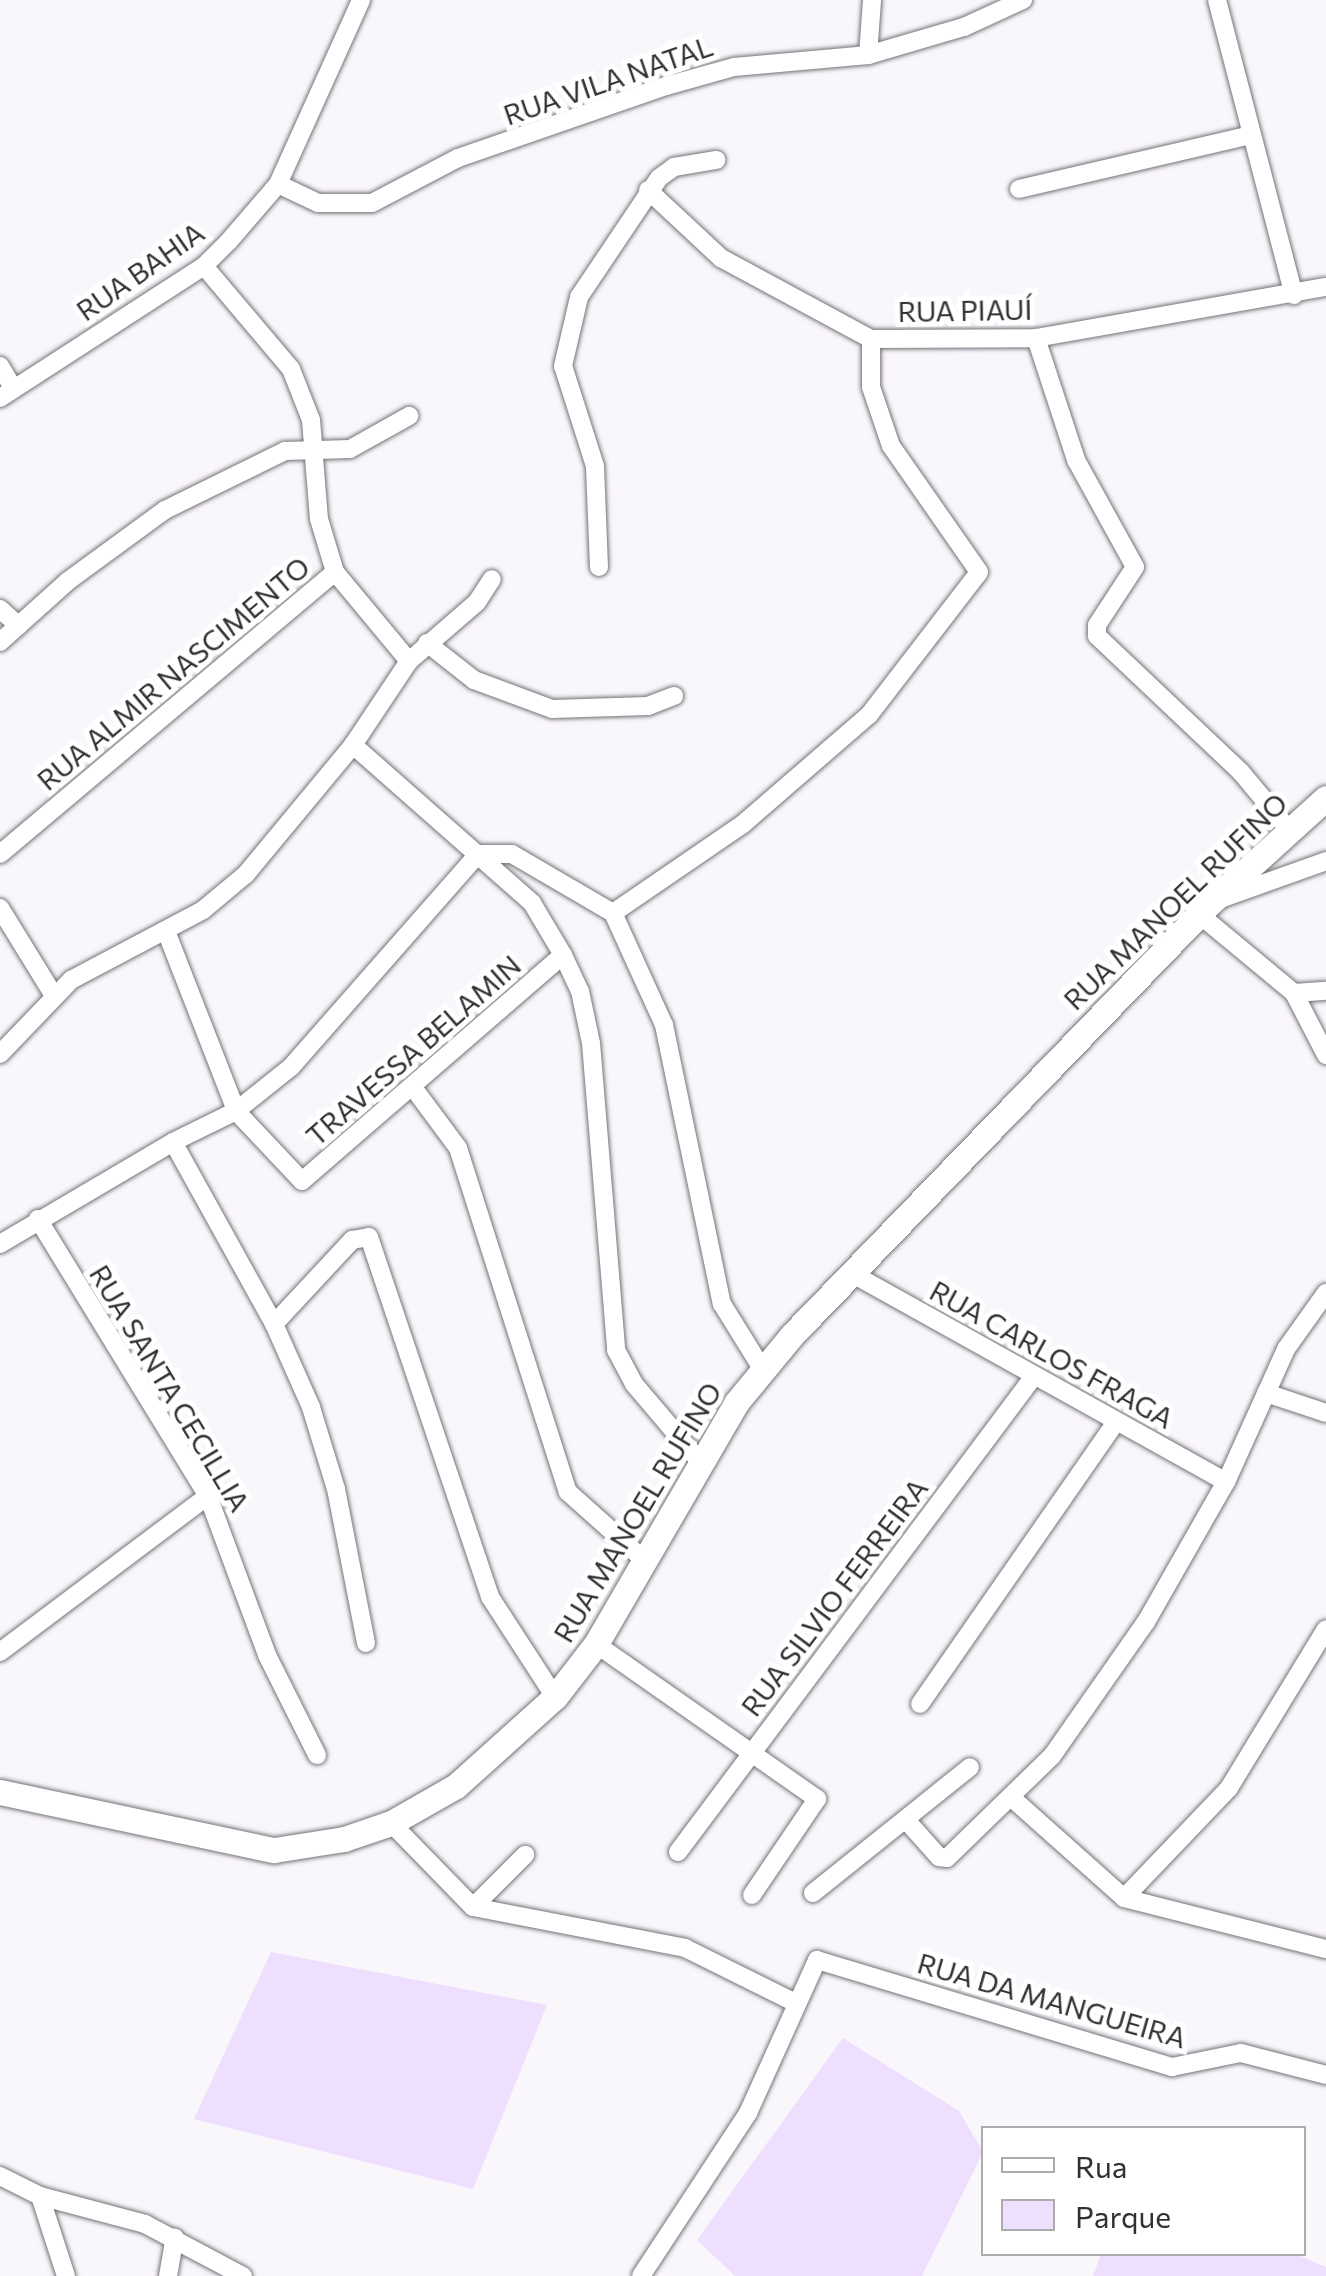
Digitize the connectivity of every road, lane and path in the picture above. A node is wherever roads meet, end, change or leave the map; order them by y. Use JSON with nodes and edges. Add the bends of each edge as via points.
{"nodes":[{"id":1,"x":361,"y":0,"type":"edge"},
{"id":2,"x":872,"y":0,"type":"edge"},
{"id":3,"x":1023,"y":0,"type":"edge"},
{"id":4,"x":1217,"y":0,"type":"edge"},
{"id":5,"x":995,"y":7,"type":"edge"},
{"id":6,"x":868,"y":55,"type":"junction"},
{"id":7,"x":1251,"y":135,"type":"junction"},
{"id":8,"x":716,"y":160,"type":"dead end"},
{"id":9,"x":278,"y":184,"type":"junction"},
{"id":10,"x":1019,"y":189,"type":"dead end"},
{"id":11,"x":648,"y":190,"type":"junction"},
{"id":12,"x":204,"y":266,"type":"junction"},
{"id":13,"x":1326,"y":287,"type":"edge"},
{"id":14,"x":1294,"y":294,"type":"junction"},
{"id":15,"x":1036,"y":338,"type":"junction"},
{"id":16,"x":871,"y":339,"type":"junction"},
{"id":17,"x":0,"y":366,"type":"edge"},
{"id":18,"x":6,"y":393,"type":"edge"},
{"id":19,"x":409,"y":416,"type":"dead end"},
{"id":20,"x":316,"y":452,"type":"junction"},
{"id":21,"x":599,"y":567,"type":"dead end"},
{"id":22,"x":334,"y":572,"type":"junction"},
{"id":23,"x":492,"y":579,"type":"dead end"},
{"id":24,"x":0,"y":609,"type":"edge"},
{"id":25,"x":19,"y":626,"type":"junction"},
{"id":26,"x":0,"y":642,"type":"edge"},
{"id":27,"x":427,"y":643,"type":"junction"},
{"id":28,"x":409,"y":661,"type":"junction"},
{"id":29,"x":674,"y":696,"type":"dead end"},
{"id":30,"x":352,"y":745,"type":"junction"},
{"id":31,"x":1326,"y":798,"type":"edge"},
{"id":32,"x":1290,"y":830,"type":"junction"},
{"id":33,"x":0,"y":854,"type":"edge"},
{"id":34,"x":478,"y":854,"type":"junction"},
{"id":35,"x":1326,"y":861,"type":"edge"},
{"id":36,"x":0,"y":908,"type":"edge"},
{"id":37,"x":1205,"y":909,"type":"junction"},
{"id":38,"x":613,"y":912,"type":"junction"},
{"id":39,"x":166,"y":931,"type":"junction"},
{"id":40,"x":563,"y":955,"type":"junction"},
{"id":41,"x":1326,"y":990,"type":"edge"},
{"id":42,"x":1294,"y":993,"type":"junction"},
{"id":43,"x":53,"y":994,"type":"junction"},
{"id":44,"x":0,"y":1054,"type":"edge"},
{"id":45,"x":1326,"y":1055,"type":"edge"},
{"id":46,"x":412,"y":1086,"type":"junction"},
{"id":47,"x":236,"y":1111,"type":"junction"},
{"id":48,"x":173,"y":1142,"type":"junction"},
{"id":49,"x":38,"y":1219,"type":"junction"},
{"id":50,"x":0,"y":1244,"type":"edge"},
{"id":51,"x":852,"y":1273,"type":"junction"},
{"id":52,"x":1326,"y":1293,"type":"edge"},
{"id":53,"x":274,"y":1324,"type":"junction"},
{"id":54,"x":763,"y":1370,"type":"junction"},
{"id":55,"x":1034,"y":1376,"type":"junction"},
{"id":56,"x":1266,"y":1393,"type":"junction"},
{"id":57,"x":1326,"y":1412,"type":"edge"},
{"id":58,"x":1116,"y":1422,"type":"junction"},
{"id":59,"x":701,"y":1464,"type":"junction"},
{"id":60,"x":1226,"y":1482,"type":"junction"},
{"id":61,"x":208,"y":1496,"type":"junction"},
{"id":62,"x":643,"y":1559,"type":"junction"},
{"id":63,"x":1326,"y":1629,"type":"edge"},
{"id":64,"x":366,"y":1644,"type":"dead end"},
{"id":65,"x":596,"y":1644,"type":"junction"},
{"id":66,"x":0,"y":1652,"type":"edge"},
{"id":67,"x":555,"y":1697,"type":"junction"},
{"id":68,"x":920,"y":1704,"type":"dead end"},
{"id":69,"x":752,"y":1752,"type":"junction"},
{"id":70,"x":318,"y":1754,"type":"dead end"},
{"id":71,"x":970,"y":1767,"type":"dead end"},
{"id":72,"x":0,"y":1792,"type":"edge"},
{"id":73,"x":1013,"y":1799,"type":"junction"},
{"id":74,"x":906,"y":1820,"type":"junction"},
{"id":75,"x":391,"y":1823,"type":"junction"},
{"id":76,"x":678,"y":1852,"type":"dead end"},
{"id":77,"x":525,"y":1855,"type":"dead end"},
{"id":78,"x":813,"y":1893,"type":"dead end"},
{"id":79,"x":752,"y":1895,"type":"dead end"},
{"id":80,"x":1124,"y":1898,"type":"junction"},
{"id":81,"x":472,"y":1907,"type":"junction"},
{"id":82,"x":1326,"y":1949,"type":"edge"},
{"id":83,"x":794,"y":2002,"type":"junction"},
{"id":84,"x":1326,"y":2075,"type":"edge"},
{"id":85,"x":0,"y":2176,"type":"edge"},
{"id":86,"x":40,"y":2196,"type":"junction"},
{"id":87,"x":175,"y":2238,"type":"junction"},
{"id":88,"x":63,"y":2274,"type":"edge"},
{"id":89,"x":168,"y":2276,"type":"edge"},
{"id":90,"x":244,"y":2276,"type":"edge"},
{"id":91,"x":641,"y":2276,"type":"edge"}],
"edges":[{"from":1,"to":9,"type":"street","name":"RUA BAHIA"},
{"from":2,"to":6,"type":"street"},
{"from":3,"to":5,"type":"street","name":"RUA VILA NATAL"},
{"from":4,"to":7,"type":"street"},
{"from":5,"to":6,"type":"street","name":"RUA VILA NATAL"},
{"from":6,"to":9,"type":"street","name":"RUA VILA NATAL","via":[[734,67],[666,86],[458,158],[372,203],[318,203]]},
{"from":7,"to":10,"type":"street"},
{"from":7,"to":14,"type":"street"},
{"from":8,"to":11,"type":"street","via":[[674,167]]},
{"from":9,"to":12,"type":"street","name":"RUA BAHIA"},
{"from":11,"to":16,"type":"street","name":"RUA PIAUÍ","via":[[721,258]]},
{"from":11,"to":21,"type":"street","via":[[579,298],[563,366],[595,466]]},
{"from":12,"to":18,"type":"street","name":"RUA BAHIA"},
{"from":12,"to":20,"type":"street","via":[[290,368]]},
{"from":13,"to":14,"type":"street","name":"RUA PIAUÍ"},
{"from":14,"to":15,"type":"street","name":"RUA PIAUÍ"},
{"from":15,"to":16,"type":"street","name":"RUA PIAUÍ"},
{"from":15,"to":32,"type":"street","via":[[1076,460],[1135,567],[1096,630],[1240,771]]},
{"from":16,"to":38,"type":"street","via":[[872,387],[884,430],[978,572],[869,716],[744,824]]},
{"from":17,"to":18,"type":"street"},
{"from":19,"to":20,"type":"street","via":[[374,440]]},
{"from":20,"to":22,"type":"street","via":[[319,519]]},
{"from":20,"to":25,"type":"street","via":[[285,451],[164,510]]},
{"from":22,"to":28,"type":"street"},
{"from":22,"to":33,"type":"street","name":"RUA ALMIR NASCIMENTO"},
{"from":23,"to":27,"type":"street","via":[[476,602]]},
{"from":24,"to":25,"type":"street"},
{"from":25,"to":26,"type":"street"},
{"from":27,"to":28,"type":"street"},
{"from":27,"to":29,"type":"street","via":[[474,680],[552,709],[648,706]]},
{"from":28,"to":30,"type":"street"},
{"from":30,"to":34,"type":"street"},
{"from":30,"to":39,"type":"street","via":[[246,874]]},
{"from":31,"to":32,"type":"main road","name":"RUA MANOEL RUFINO"},
{"from":32,"to":37,"type":"main road","name":"RUA MANOEL RUFINO"},
{"from":34,"to":38,"type":"street","via":[[512,854]]},
{"from":34,"to":40,"type":"street","via":[[532,903]]},
{"from":34,"to":47,"type":"street","via":[[292,1067]]},
{"from":35,"to":37,"type":"street"},
{"from":36,"to":43,"type":"street"},
{"from":37,"to":42,"type":"street"},
{"from":37,"to":51,"type":"main road","name":"RUA MANOEL RUFINO"},
{"from":38,"to":54,"type":"street","via":[[664,1025],[722,1304]]},
{"from":39,"to":43,"type":"street"},
{"from":39,"to":47,"type":"street"},
{"from":40,"to":46,"type":"street","name":"TRAVESSA BELAMIN"},
{"from":40,"to":59,"type":"street","via":[[580,991],[591,1044],[616,1350],[634,1384]]},
{"from":41,"to":42,"type":"street"},
{"from":42,"to":45,"type":"street"},
{"from":43,"to":44,"type":"street"},
{"from":46,"to":47,"type":"street","name":"TRAVESSA BELAMIN","via":[[308,1178],[297,1180]]},
{"from":46,"to":62,"type":"street","via":[[458,1148],[568,1492]]},
{"from":47,"to":48,"type":"street"},
{"from":48,"to":49,"type":"street"},
{"from":48,"to":53,"type":"street"},
{"from":49,"to":50,"type":"street"},
{"from":49,"to":61,"type":"street","name":"RUA SANTA CECILLIA"},
{"from":51,"to":54,"type":"main road","name":"RUA MANOEL RUFINO"},
{"from":51,"to":55,"type":"street","name":"RUA CARLOS FRAGA"},
{"from":52,"to":56,"type":"street","via":[[1286,1349]]},
{"from":53,"to":64,"type":"street","via":[[321,1435]]},
{"from":53,"to":67,"type":"street","via":[[352,1240],[369,1236],[484,1582]]},
{"from":54,"to":59,"type":"main road","name":"RUA MANOEL RUFINO"},
{"from":55,"to":58,"type":"street","name":"RUA CARLOS FRAGA"},
{"from":55,"to":69,"type":"street","name":"RUA SILVIO FERREIRA"},
{"from":56,"to":57,"type":"street"},
{"from":56,"to":60,"type":"street"},
{"from":58,"to":60,"type":"street","name":"RUA CARLOS FRAGA"},
{"from":58,"to":68,"type":"street"},
{"from":59,"to":62,"type":"main road","name":"RUA MANOEL RUFINO"},
{"from":60,"to":73,"type":"street","via":[[1102,1691]]},
{"from":61,"to":66,"type":"street"},
{"from":61,"to":70,"type":"street","name":"RUA SANTA CECILLIA","via":[[267,1654]]},
{"from":62,"to":65,"type":"main road","name":"RUA MANOEL RUFINO"},
{"from":63,"to":80,"type":"street","via":[[1230,1788]]},
{"from":65,"to":67,"type":"main road","name":"RUA MANOEL RUFINO"},
{"from":65,"to":69,"type":"street"},
{"from":67,"to":75,"type":"main road","name":"RUA MANOEL RUFINO","via":[[456,1786]]},
{"from":69,"to":76,"type":"street","name":"RUA SILVIO FERREIRA"},
{"from":69,"to":79,"type":"street","via":[[817,1799]]},
{"from":71,"to":74,"type":"street"},
{"from":72,"to":75,"type":"main road","name":"RUA MANOEL RUFINO","via":[[256,1848],[344,1840]]},
{"from":73,"to":74,"type":"street","via":[[948,1858]]},
{"from":73,"to":80,"type":"street"},
{"from":74,"to":78,"type":"street"},
{"from":75,"to":81,"type":"street"},
{"from":77,"to":81,"type":"street"},
{"from":80,"to":82,"type":"street"},
{"from":81,"to":83,"type":"street","via":[[685,1948]]},
{"from":83,"to":84,"type":"street","name":"RUA DA MANGUEIRA","via":[[813,1962],[821,1961],[1172,2067],[1198,2067],[1241,2053]]},
{"from":83,"to":91,"type":"street","via":[[748,2114]]},
{"from":85,"to":86,"type":"street"},
{"from":86,"to":87,"type":"street","via":[[120,2214]]},
{"from":86,"to":88,"type":"street"},
{"from":87,"to":89,"type":"street"},
{"from":87,"to":90,"type":"street"}]}
